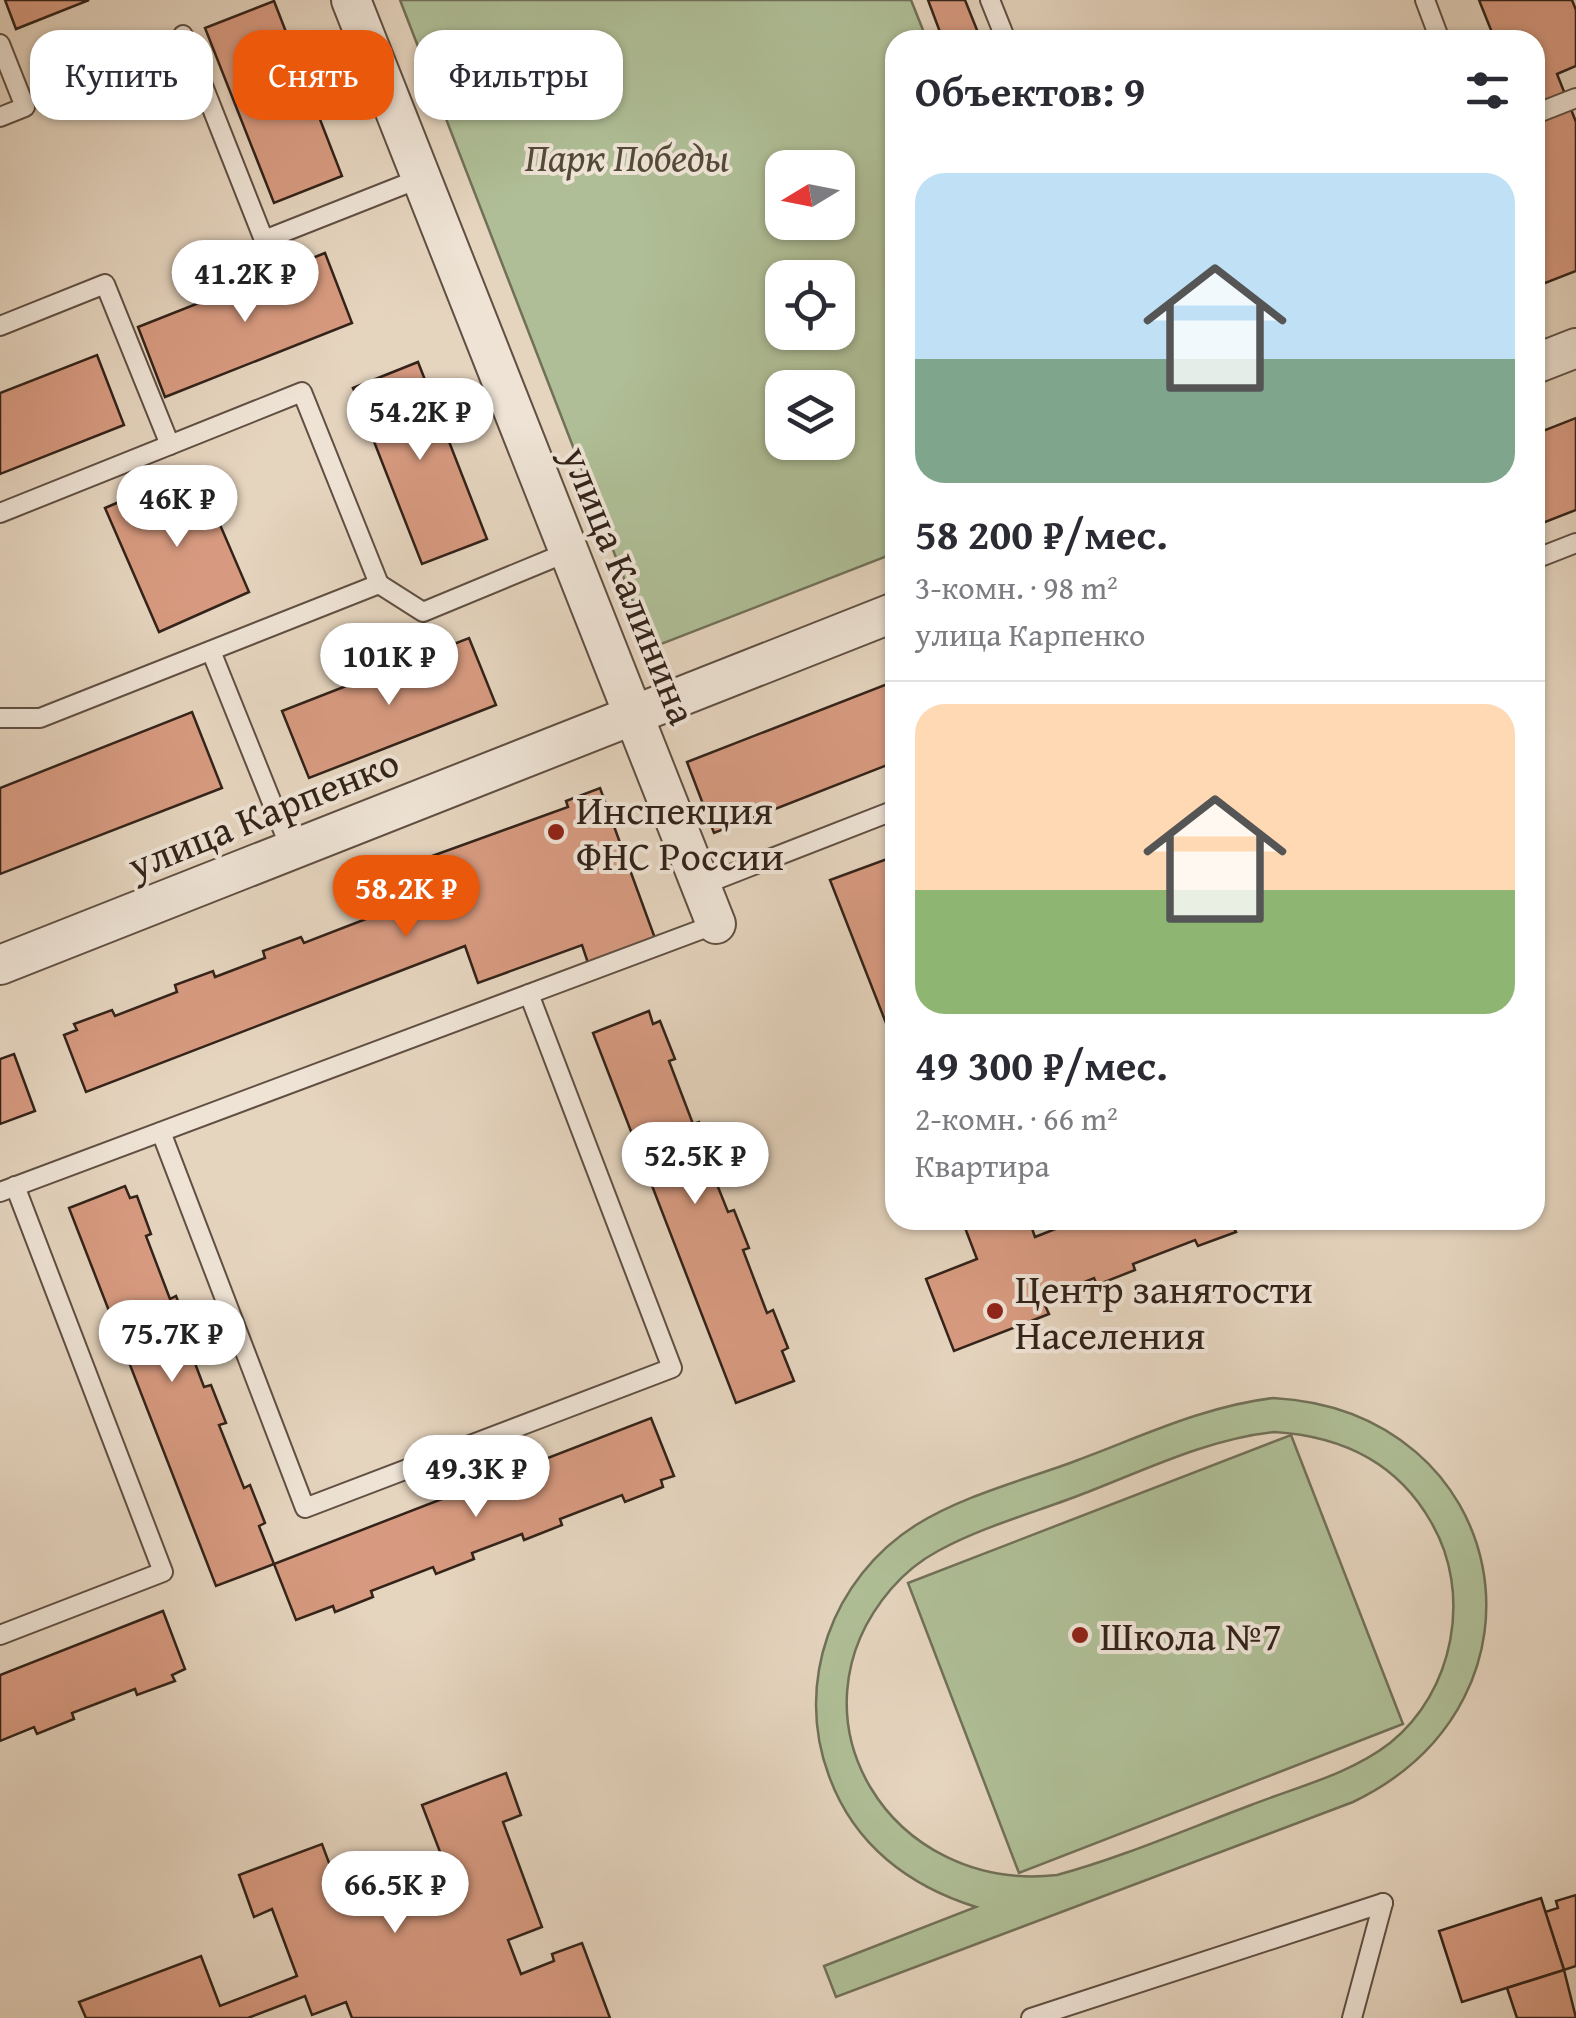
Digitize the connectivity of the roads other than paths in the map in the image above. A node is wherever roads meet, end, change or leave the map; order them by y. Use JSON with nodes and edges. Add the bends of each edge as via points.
{"nodes":[{"id":1,"x":351,"y":0,"type":"edge"},
{"id":2,"x":990,"y":0,"type":"edge"},
{"id":3,"x":1425,"y":0,"type":"edge"},
{"id":4,"x":1002,"y":30,"type":"edge"},
{"id":5,"x":1436,"y":30,"type":"edge"},
{"id":6,"x":0,"y":44,"type":"edge"},
{"id":7,"x":1576,"y":98,"type":"edge"},
{"id":8,"x":213,"y":109,"type":"edge"},
{"id":9,"x":1545,"y":110,"type":"edge"},
{"id":10,"x":0,"y":116,"type":"edge"},
{"id":11,"x":421,"y":178,"type":"junction"},
{"id":12,"x":0,"y":326,"type":"edge"},
{"id":13,"x":1576,"y":348,"type":"edge"},
{"id":14,"x":1545,"y":360,"type":"edge"},
{"id":15,"x":170,"y":445,"type":"junction"},
{"id":16,"x":0,"y":514,"type":"edge"},
{"id":17,"x":1576,"y":543,"type":"edge"},
{"id":18,"x":568,"y":552,"type":"junction"},
{"id":19,"x":1545,"y":556,"type":"edge"},
{"id":20,"x":378,"y":584,"type":"junction"},
{"id":21,"x":885,"y":616,"type":"edge"},
{"id":22,"x":211,"y":650,"type":"junction"},
{"id":23,"x":633,"y":714,"type":"junction"},
{"id":24,"x":0,"y":718,"type":"edge"},
{"id":25,"x":885,"y":814,"type":"edge"},
{"id":26,"x":290,"y":850,"type":"junction"},
{"id":27,"x":700,"y":886,"type":"junction"},
{"id":28,"x":716,"y":924,"type":"joint"},
{"id":29,"x":0,"y":965,"type":"edge"},
{"id":30,"x":529,"y":994,"type":"junction"},
{"id":31,"x":161,"y":1132,"type":"junction"},
{"id":32,"x":8,"y":1189,"type":"edge"},
{"id":33,"x":0,"y":1635,"type":"edge"},
{"id":34,"x":1031,"y":2018,"type":"edge"},
{"id":35,"x":1352,"y":2018,"type":"edge"}],
"edges":[{"from":1,"to":11,"type":"street","name":"улица Калинина"},
{"from":2,"to":4,"type":"lane"},
{"from":3,"to":5,"type":"lane"},
{"from":6,"to":10,"type":"lane","via":[[24,107]]},
{"from":7,"to":9,"type":"lane"},
{"from":8,"to":11,"type":"lane","via":[[264,240]]},
{"from":11,"to":18,"type":"street","name":"улица Калинина"},
{"from":12,"to":15,"type":"lane","via":[[105,284]]},
{"from":13,"to":14,"type":"street"},
{"from":15,"to":16,"type":"lane"},
{"from":15,"to":20,"type":"lane","via":[[302,392]]},
{"from":17,"to":19,"type":"lane"},
{"from":18,"to":20,"type":"lane","via":[[422,612]]},
{"from":18,"to":23,"type":"street","name":"улица Калинина"},
{"from":20,"to":22,"type":"lane"},
{"from":21,"to":23,"type":"street","name":"улица Карпенко"},
{"from":22,"to":24,"type":"lane","via":[[40,718]]},
{"from":22,"to":26,"type":"lane"},
{"from":23,"to":26,"type":"street","name":"улица Карпенко"},
{"from":23,"to":27,"type":"street","name":"улица Калинина"},
{"from":25,"to":27,"type":"lane"},
{"from":26,"to":29,"type":"street","name":"улица Карпенко"},
{"from":27,"to":28,"type":"street","name":"улица Калинина"},
{"from":28,"to":30,"type":"lane"},
{"from":30,"to":31,"type":"lane"},
{"from":30,"to":31,"type":"lane","via":[[672,1368],[305,1508]]},
{"from":31,"to":32,"type":"lane"},
{"from":32,"to":33,"type":"lane","via":[[163,1572]]},
{"from":34,"to":35,"type":"lane","via":[[1384,1903]]}]}
